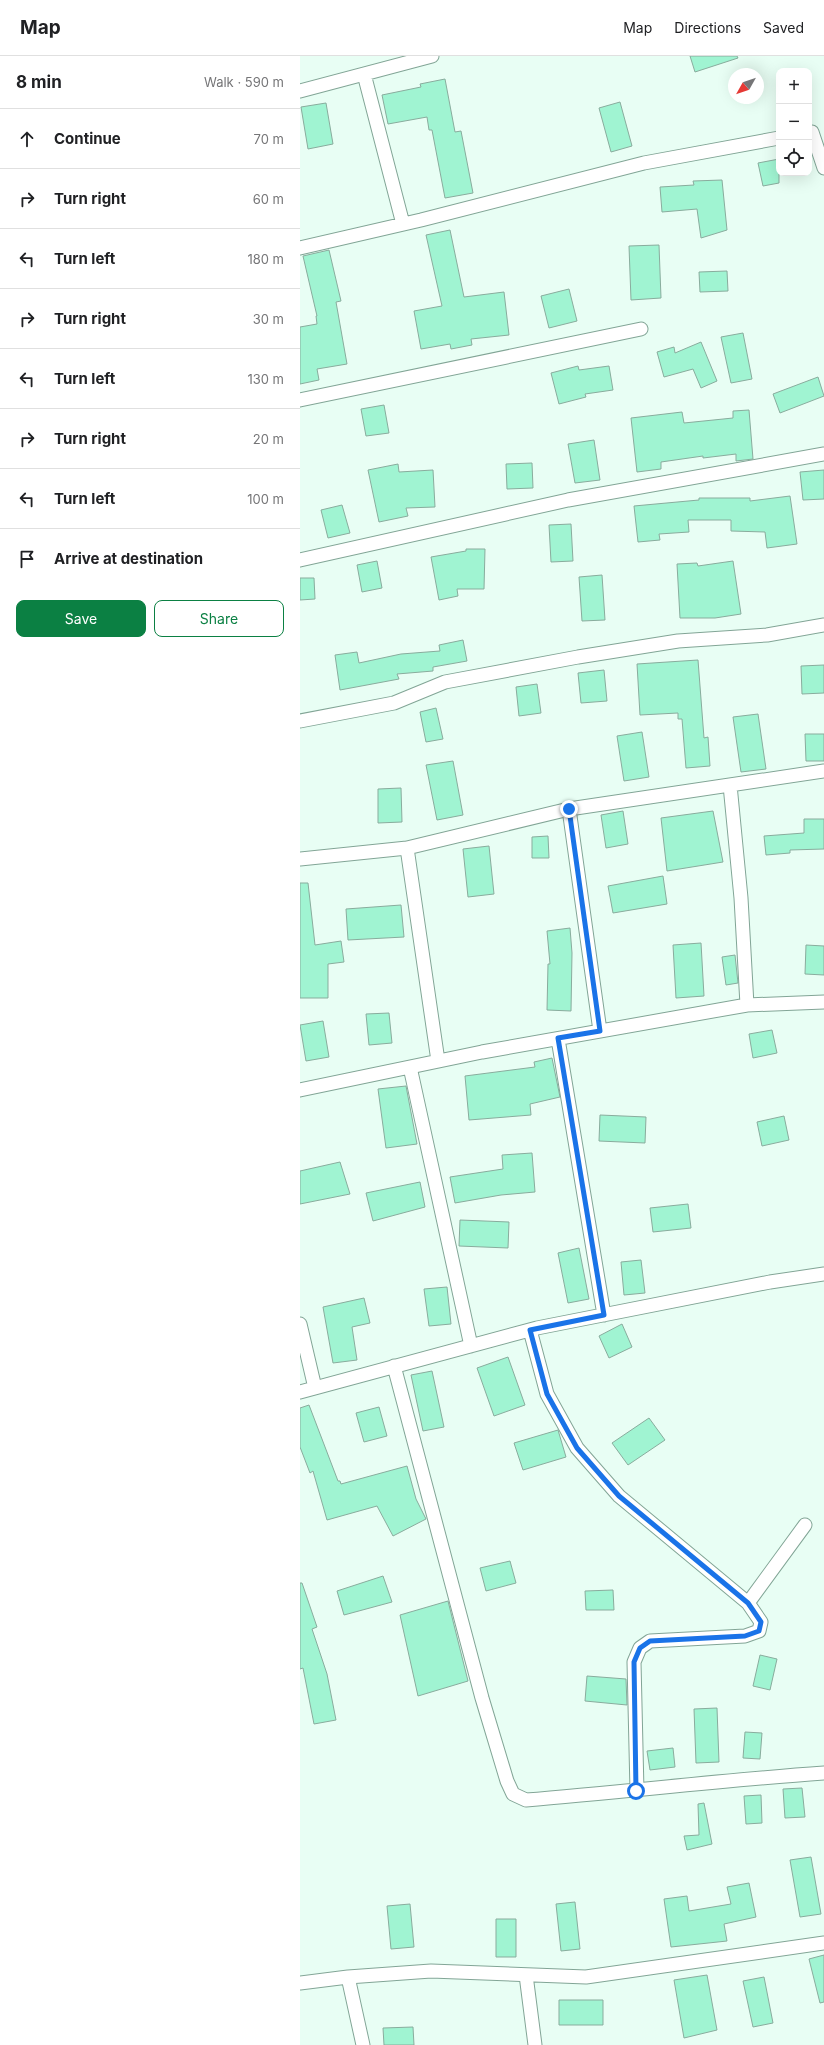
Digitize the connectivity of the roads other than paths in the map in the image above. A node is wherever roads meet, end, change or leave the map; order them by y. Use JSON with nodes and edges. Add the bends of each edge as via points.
{"nodes":[{"id":1,"x":432,"y":56,"type":"edge"},
{"id":2,"x":364,"y":74,"type":"junction"},
{"id":3,"x":300,"y":91,"type":"edge"},
{"id":4,"x":815,"y":132,"type":"edge"},
{"id":5,"x":776,"y":139,"type":"edge"},
{"id":6,"x":824,"y":168,"type":"edge"},
{"id":7,"x":404,"y":224,"type":"junction"},
{"id":8,"x":300,"y":248,"type":"edge"},
{"id":9,"x":641,"y":329,"type":"dead end"},
{"id":10,"x":300,"y":400,"type":"edge"},
{"id":11,"x":824,"y":454,"type":"edge"},
{"id":12,"x":300,"y":560,"type":"edge"},
{"id":13,"x":824,"y":625,"type":"edge"},
{"id":14,"x":300,"y":721,"type":"edge"},
{"id":15,"x":824,"y":771,"type":"edge"},
{"id":16,"x":730,"y":785,"type":"junction"},
{"id":17,"x":569,"y":809,"type":"junction"},
{"id":18,"x":407,"y":848,"type":"junction"},
{"id":19,"x":300,"y":859,"type":"edge"},
{"id":20,"x":824,"y":1002,"type":"edge"},
{"id":21,"x":747,"y":1006,"type":"junction"},
{"id":22,"x":600,"y":1031,"type":"junction"},
{"id":23,"x":558,"y":1038,"type":"junction"},
{"id":24,"x":438,"y":1061,"type":"junction"},
{"id":25,"x":410,"y":1067,"type":"junction"},
{"id":26,"x":300,"y":1090,"type":"edge"},
{"id":27,"x":824,"y":1274,"type":"edge"},
{"id":28,"x":604,"y":1315,"type":"junction"},
{"id":29,"x":300,"y":1324,"type":"edge"},
{"id":30,"x":530,"y":1330,"type":"junction"},
{"id":31,"x":471,"y":1346,"type":"junction"},
{"id":32,"x":394,"y":1366,"type":"junction"},
{"id":33,"x":314,"y":1388,"type":"junction"},
{"id":34,"x":300,"y":1392,"type":"edge"},
{"id":35,"x":805,"y":1525,"type":"dead end"},
{"id":36,"x":748,"y":1603,"type":"junction"},
{"id":37,"x":824,"y":1773,"type":"edge"},
{"id":38,"x":636,"y":1791,"type":"junction"},
{"id":39,"x":824,"y":1943,"type":"edge"},
{"id":40,"x":526,"y":1975,"type":"junction"},
{"id":41,"x":348,"y":1977,"type":"junction"},
{"id":42,"x":300,"y":1984,"type":"edge"},
{"id":43,"x":363,"y":2045,"type":"edge"},
{"id":44,"x":535,"y":2045,"type":"edge"}],
"edges":[{"from":1,"to":2,"type":"street"},
{"from":2,"to":3,"type":"street"},
{"from":2,"to":7,"type":"street"},
{"from":4,"to":6,"type":"street"},
{"from":5,"to":7,"type":"street","via":[[644,163]]},
{"from":7,"to":8,"type":"street"},
{"from":9,"to":10,"type":"street"},
{"from":11,"to":12,"type":"street","via":[[568,500]]},
{"from":13,"to":14,"type":"street","via":[[767,635],[678,641],[578,657],[444,682],[394,703]]},
{"from":15,"to":16,"type":"street"},
{"from":16,"to":17,"type":"street"},
{"from":16,"to":21,"type":"street","via":[[741,898]]},
{"from":17,"to":18,"type":"street"},
{"from":17,"to":22,"type":"street"},
{"from":18,"to":19,"type":"street"},
{"from":18,"to":24,"type":"street"},
{"from":20,"to":21,"type":"street"},
{"from":21,"to":22,"type":"street"},
{"from":22,"to":23,"type":"street"},
{"from":23,"to":24,"type":"street"},
{"from":23,"to":28,"type":"street"},
{"from":24,"to":25,"type":"street"},
{"from":25,"to":26,"type":"street"},
{"from":25,"to":31,"type":"street"},
{"from":27,"to":28,"type":"street","via":[[770,1282]]},
{"from":28,"to":30,"type":"street"},
{"from":29,"to":33,"type":"street"},
{"from":30,"to":31,"type":"street"},
{"from":30,"to":36,"type":"street","via":[[547,1394],[577,1448],[619,1496]]},
{"from":31,"to":32,"type":"street"},
{"from":32,"to":33,"type":"street"},
{"from":32,"to":38,"type":"street","via":[[482,1698],[513,1794],[526,1800]]},
{"from":33,"to":34,"type":"street"},
{"from":35,"to":36,"type":"street"},
{"from":36,"to":38,"type":"street","via":[[761,1622],[759,1631],[745,1636],[650,1641],[640,1648],[634,1662]]},
{"from":37,"to":38,"type":"street"},
{"from":39,"to":40,"type":"street","via":[[586,1977]]},
{"from":40,"to":41,"type":"street","via":[[431,1971]]},
{"from":40,"to":44,"type":"street"},
{"from":41,"to":42,"type":"street"},
{"from":41,"to":43,"type":"street"}]}
